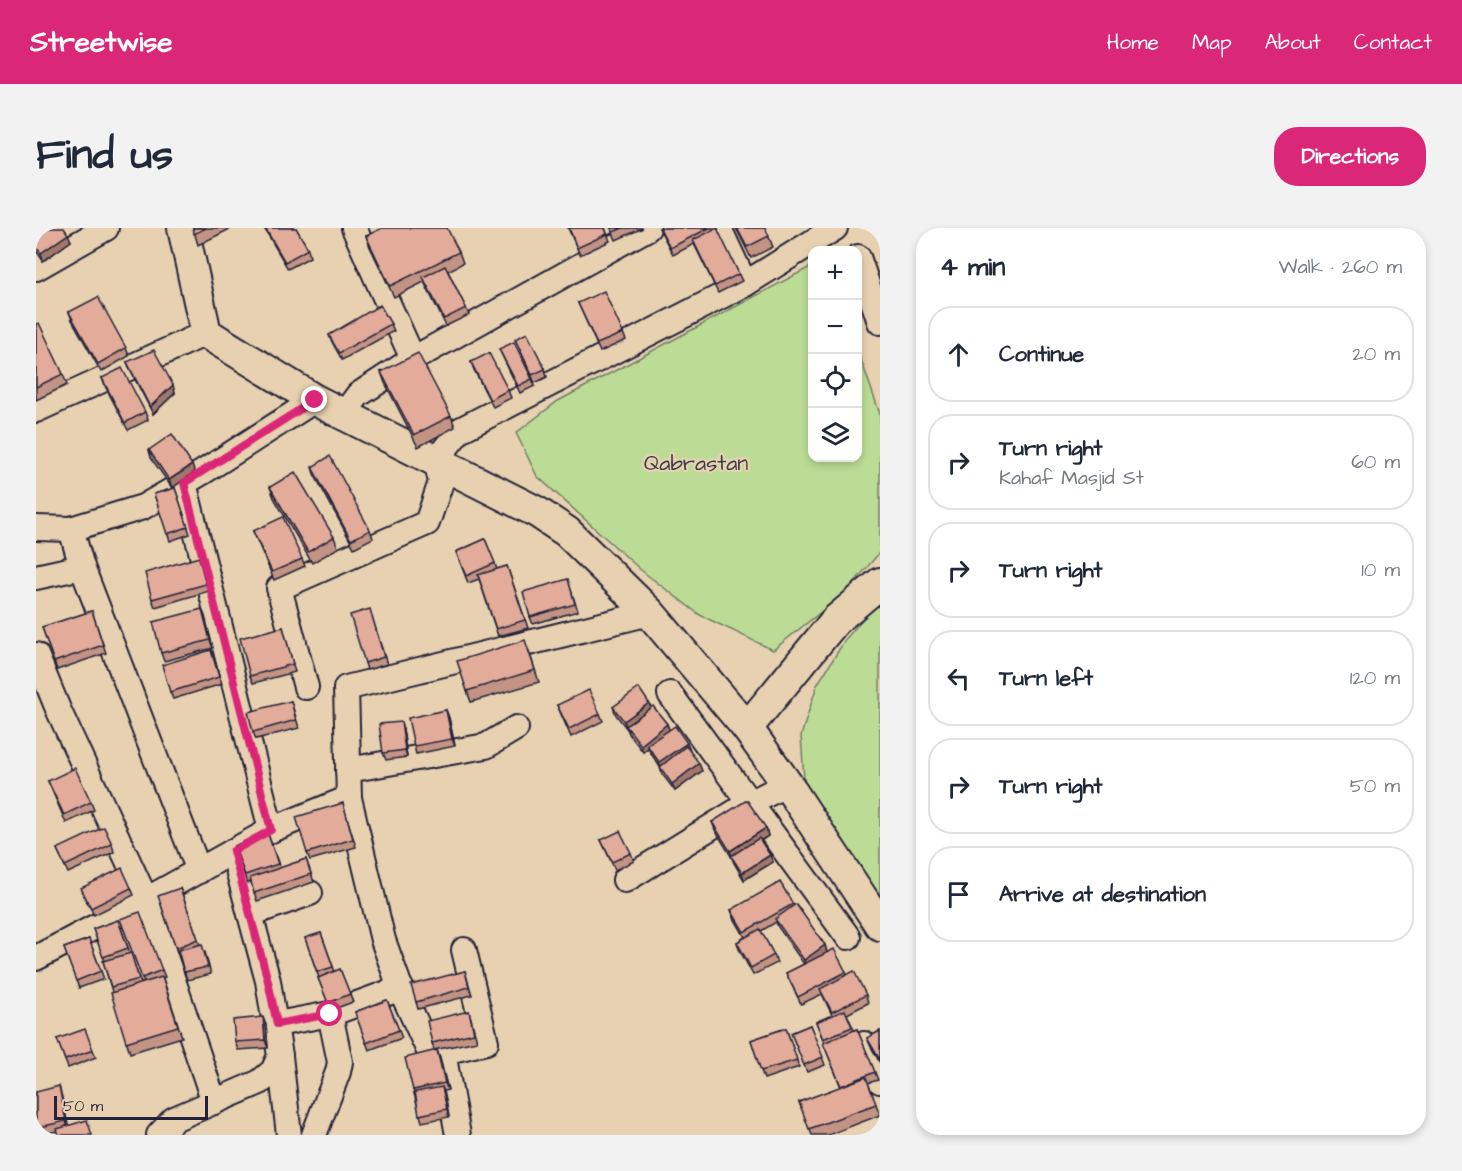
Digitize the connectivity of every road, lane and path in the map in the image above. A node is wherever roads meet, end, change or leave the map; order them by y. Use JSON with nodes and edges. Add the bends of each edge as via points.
{"nodes":[{"id":1,"x":106,"y":228,"type":"edge"},
{"id":2,"x":183,"y":228,"type":"edge"},
{"id":3,"x":648,"y":228,"type":"edge"},
{"id":4,"x":719,"y":228,"type":"edge"},
{"id":5,"x":835,"y":228,"type":"edge"},
{"id":6,"x":848,"y":228,"type":"edge"},
{"id":7,"x":363,"y":231,"type":"edge"},
{"id":8,"x":613,"y":236,"type":"edge"},
{"id":9,"x":854,"y":246,"type":"edge"},
{"id":10,"x":36,"y":268,"type":"edge"},
{"id":11,"x":862,"y":268,"type":"edge"},
{"id":12,"x":745,"y":284,"type":"junction"},
{"id":13,"x":880,"y":322,"type":"edge"},
{"id":14,"x":206,"y":333,"type":"junction"},
{"id":15,"x":413,"y":359,"type":"junction"},
{"id":16,"x":315,"y":400,"type":"junction"},
{"id":17,"x":36,"y":410,"type":"edge"},
{"id":18,"x":344,"y":414,"type":"junction"},
{"id":19,"x":436,"y":460,"type":"junction"},
{"id":20,"x":184,"y":483,"type":"junction"},
{"id":21,"x":36,"y":528,"type":"edge"},
{"id":22,"x":71,"y":529,"type":"junction"},
{"id":23,"x":82,"y":567,"type":"junction"},
{"id":24,"x":36,"y":577,"type":"edge"},
{"id":25,"x":880,"y":583,"type":"edge"},
{"id":26,"x":650,"y":614,"type":"junction"},
{"id":27,"x":36,"y":655,"type":"edge"},
{"id":28,"x":306,"y":687,"type":"dead end"},
{"id":29,"x":670,"y":694,"type":"dead end"},
{"id":30,"x":516,"y":728,"type":"dead end"},
{"id":31,"x":747,"y":728,"type":"junction"},
{"id":32,"x":348,"y":770,"type":"junction"},
{"id":33,"x":787,"y":784,"type":"junction"},
{"id":34,"x":348,"y":798,"type":"junction"},
{"id":35,"x":750,"y":803,"type":"junction"},
{"id":36,"x":271,"y":830,"type":"junction"},
{"id":37,"x":233,"y":851,"type":"junction"},
{"id":38,"x":199,"y":871,"type":"junction"},
{"id":39,"x":625,"y":880,"type":"dead end"},
{"id":40,"x":310,"y":893,"type":"dead end"},
{"id":41,"x":146,"y":900,"type":"junction"},
{"id":42,"x":250,"y":914,"type":"junction"},
{"id":43,"x":880,"y":925,"type":"edge"},
{"id":44,"x":848,"y":937,"type":"dead end"},
{"id":45,"x":39,"y":950,"type":"edge"},
{"id":46,"x":464,"y":950,"type":"dead end"},
{"id":47,"x":401,"y":988,"type":"junction"},
{"id":48,"x":330,"y":1014,"type":"junction"},
{"id":49,"x":277,"y":1024,"type":"junction"},
{"id":50,"x":864,"y":1044,"type":"edge"},
{"id":51,"x":443,"y":1052,"type":"junction"},
{"id":52,"x":280,"y":1056,"type":"junction"},
{"id":53,"x":880,"y":1081,"type":"edge"},
{"id":54,"x":214,"y":1102,"type":"junction"},
{"id":55,"x":159,"y":1135,"type":"edge"},
{"id":56,"x":290,"y":1135,"type":"edge"},
{"id":57,"x":314,"y":1135,"type":"edge"},
{"id":58,"x":458,"y":1135,"type":"edge"}],
"edges":[{"from":1,"to":10,"type":"street"},
{"from":2,"to":14,"type":"street"},
{"from":3,"to":8,"type":"street"},
{"from":4,"to":12,"type":"street"},
{"from":5,"to":12,"type":"street"},
{"from":6,"to":9,"type":"street"},
{"from":7,"to":15,"type":"street"},
{"from":8,"to":15,"type":"street"},
{"from":11,"to":13,"type":"street"},
{"from":12,"to":19,"type":"street","via":[[460,430]]},
{"from":14,"to":16,"type":"street"},
{"from":14,"to":17,"type":"street"},
{"from":15,"to":18,"type":"street","via":[[358,395]]},
{"from":16,"to":18,"type":"street"},
{"from":16,"to":20,"type":"street"},
{"from":18,"to":19,"type":"street"},
{"from":19,"to":26,"type":"street","via":[[537,512],[567,532]]},
{"from":19,"to":28,"type":"street","via":[[441,482],[427,523],[279,588]]},
{"from":20,"to":22,"type":"street","via":[[143,507]]},
{"from":20,"to":36,"type":"street"},
{"from":21,"to":22,"type":"street"},
{"from":22,"to":23,"type":"street"},
{"from":23,"to":24,"type":"street"},
{"from":23,"to":38,"type":"street"},
{"from":25,"to":31,"type":"street","via":[[836,620]]},
{"from":26,"to":31,"type":"street"},
{"from":26,"to":32,"type":"street","via":[[346,688]]},
{"from":27,"to":41,"type":"street"},
{"from":29,"to":35,"type":"street"},
{"from":30,"to":32,"type":"street","via":[[486,746]]},
{"from":31,"to":33,"type":"street"},
{"from":32,"to":34,"type":"street"},
{"from":33,"to":35,"type":"street"},
{"from":33,"to":43,"type":"street"},
{"from":34,"to":36,"type":"street"},
{"from":34,"to":47,"type":"street","via":[[383,940]]},
{"from":35,"to":39,"type":"street"},
{"from":35,"to":44,"type":"street"},
{"from":36,"to":37,"type":"street"},
{"from":37,"to":38,"type":"street"},
{"from":37,"to":42,"type":"street"},
{"from":38,"to":41,"type":"street"},
{"from":40,"to":42,"type":"street"},
{"from":41,"to":45,"type":"street"},
{"from":41,"to":54,"type":"street"},
{"from":42,"to":49,"type":"street"},
{"from":46,"to":51,"type":"street","via":[[486,1042]]},
{"from":47,"to":48,"type":"street"},
{"from":47,"to":51,"type":"street","via":[[429,1051]]},
{"from":48,"to":49,"type":"street"},
{"from":48,"to":57,"type":"street","via":[[340,1062]]},
{"from":49,"to":52,"type":"street"},
{"from":50,"to":53,"type":"street"},
{"from":51,"to":58,"type":"street"},
{"from":52,"to":54,"type":"street","via":[[273,1071],[260,1082]]},
{"from":52,"to":56,"type":"street"},
{"from":54,"to":55,"type":"street","via":[[174,1119]]}]}
